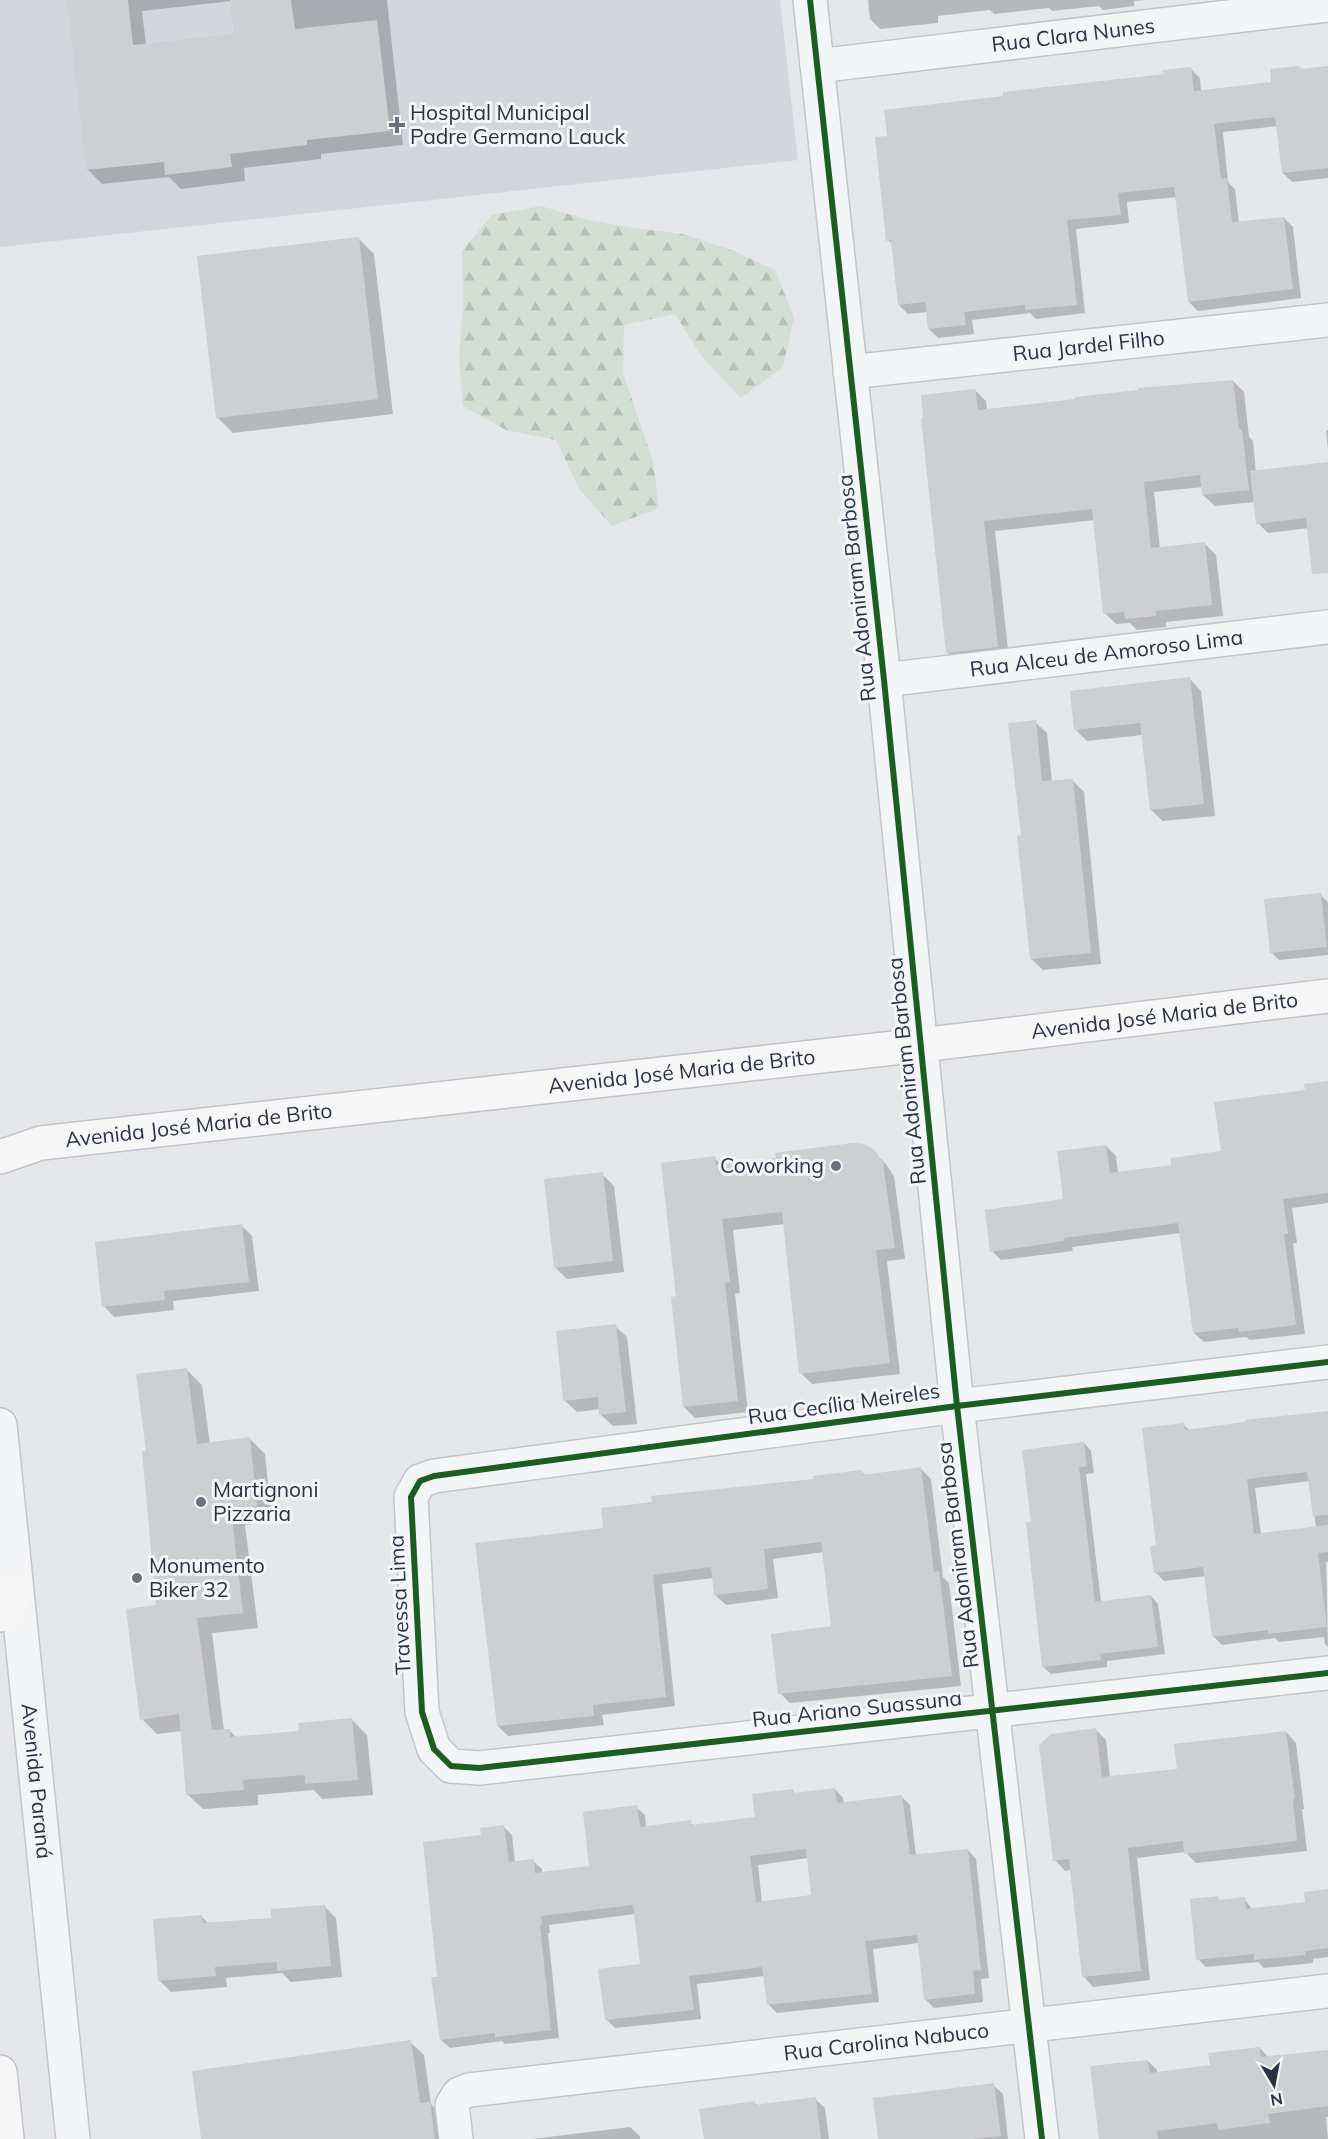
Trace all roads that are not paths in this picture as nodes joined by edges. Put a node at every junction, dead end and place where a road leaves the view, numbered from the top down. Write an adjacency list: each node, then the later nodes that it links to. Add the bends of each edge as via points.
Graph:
1 (810, 0): 3 (street, Rua Adoniram Barbosa)
2 (1328, 4): 3 (street, Rua Clara Nunes)
3 (817, 66): 5 (street, Rua Adoniram Barbosa)
4 (1328, 320): 5 (street, Rua Jardel Filho)
5 (850, 372): 7 (street, Rua Adoniram Barbosa)
6 (1328, 627): 7 (street, Rua Alceu de Amoroso Lima)
7 (884, 680): 9 (street, Rua Adoniram Barbosa)
8 (1328, 996): 9 (main road, Avenida José Maria de Brito)
9 (921, 1045): 11 (main road, Avenida José Maria de Brito); 14 (street, Rua Adoniram Barbosa)
10 (0, 1138): 11 (main road, Avenida José Maria de Brito)
11 (38, 1143): 12 (main road, Avenida José Maria de Brito)
12 (0, 1157)
13 (1328, 1362): 14 (street, Rua Cecília Meireles)
14 (957, 1406): 16 (street, Rua Cecília Meireles, via 434,1476 420,1481); 19 (street, Rua Adoniram Barbosa)
15 (0, 1425): 17 (street, Avenida Paraná)
16 (411, 1497): 20 (street, Travessa Lima)
17 (8, 1604): 25 (street, Avenida Paraná)
18 (1328, 1673): 19 (street, Rua Ariano Suassuna)
19 (994, 1710): 20 (street, Rua Ariano Suassuna, via 479,1768 451,1766 434,1749); 22 (street, Rua Adoniram Barbosa)
20 (422, 1712)
21 (1328, 1991): 22 (street, Rua Carolina Nabuco)
22 (1029, 2025): 26 (street, Rua Carolina Nabuco, via 470,2090 459,2094 452,2105); 27 (street, Rua Adoniram Barbosa)
23 (0, 2072): 24 (main road)
24 (7, 2139)
25 (73, 2139)
26 (456, 2139)
27 (1042, 2139)

